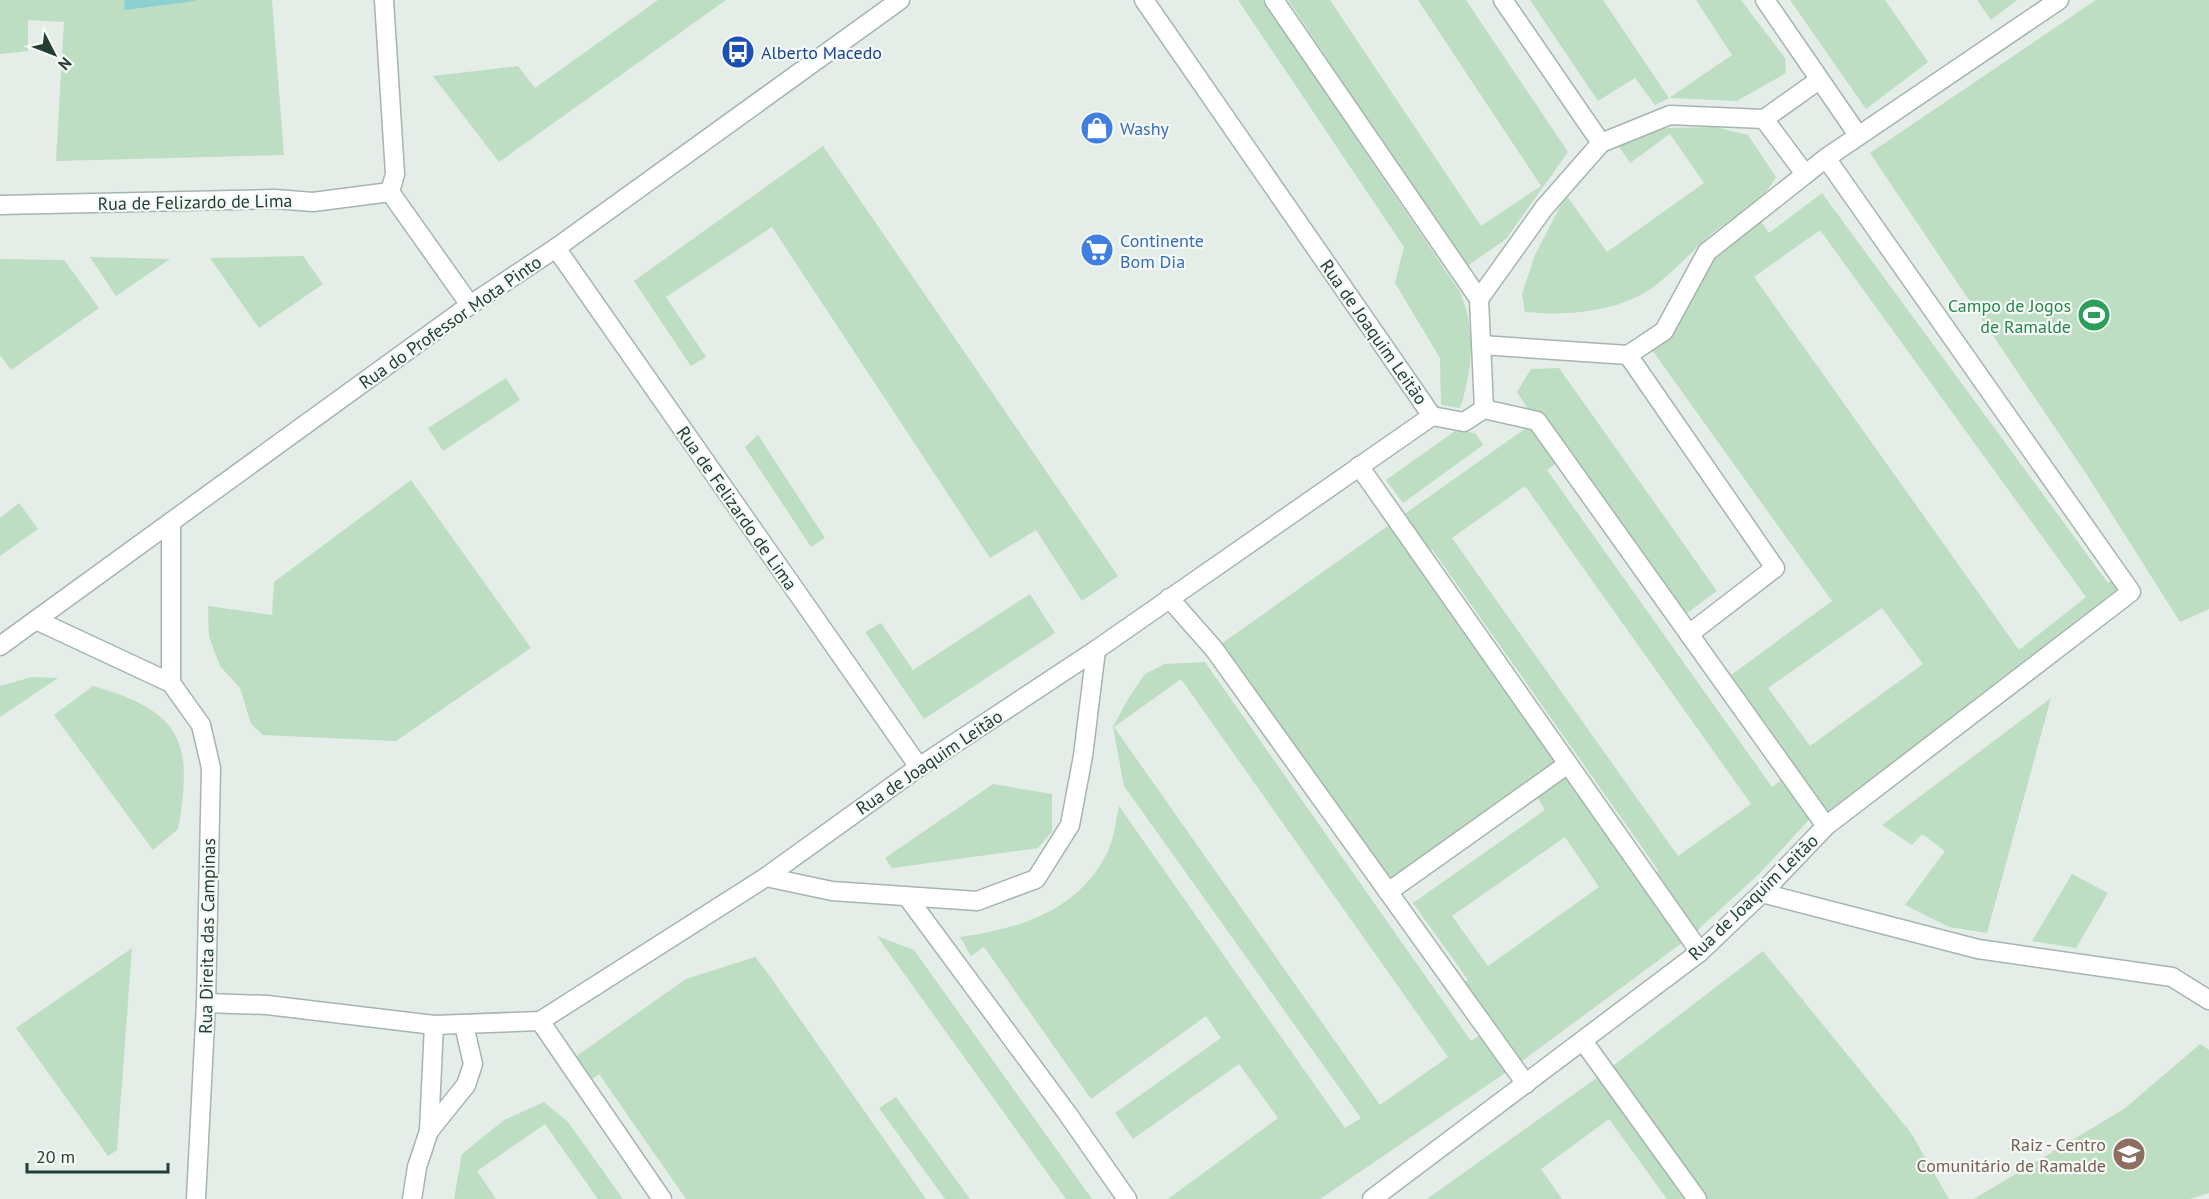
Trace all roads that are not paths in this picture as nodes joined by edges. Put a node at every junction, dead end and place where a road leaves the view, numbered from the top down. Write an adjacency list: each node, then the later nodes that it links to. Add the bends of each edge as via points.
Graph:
1 (384, 0): 14 (street, via 395,174)
2 (900, 0): 16 (street, Rua do Professor Mota Pinto)
3 (1144, 0): 22 (street, Rua de Joaquim Leitão)
4 (1275, 0): 17 (street)
5 (1503, 0): 11 (street)
6 (1765, 0): 8 (street)
7 (2059, 0): 10 (street)
8 (1819, 80): 9 (street); 10 (street)
9 (1764, 119): 11 (street, via 1670,115); 13 (street)
10 (1858, 135): 12 (street)
11 (1601, 143): 17 (street, via 1544,208)
12 (1826, 158): 13 (street); 33 (street, Rua de Joaquim Leitão, via 2131,592)
13 (1805, 174): 20 (street, via 1707,252 1664,331)
14 (390, 192): 15 (street, Rua de Felizardo de Lima, via 313,202 275,199); 18 (street)
15 (0, 205)
16 (556, 248): 18 (street, Rua do Professor Mota Pinto); 32 (street, Rua de Felizardo de Lima)
17 (1479, 299): 19 (street)
18 (470, 305): 24 (street, Rua do Professor Mota Pinto)
19 (1481, 345): 20 (street); 21 (street)
20 (1628, 355): 27 (street, via 1775,568)
21 (1484, 410): 22 (street, via 1464,422); 27 (street, via 1537,421)
22 (1432, 416): 23 (street, Rua de Joaquim Leitão)
23 (1359, 466): 25 (street, Rua de Joaquim Leitão); 31 (street)
24 (171, 522): 26 (street, Rua do Professor Mota Pinto); 30 (street)
25 (1169, 598): 29 (street, Rua de Joaquim Leitão); 35 (street, via 1214,649)
26 (36, 620): 28 (street, Rua do Professor Mota Pinto); 30 (street, Rua Direita das Campinas)
27 (1689, 634): 33 (street)
28 (0, 646)
29 (1096, 650): 32 (street, Rua de Joaquim Leitão); 37 (street, via 1070,825 1036,879 977,901)
30 (171, 683): 40 (street, Rua Direita das Campinas, via 201,725 211,768)
31 (1568, 764): 35 (street); 38 (street)
32 (919, 767): 34 (street, Rua de Joaquim Leitão)
33 (1826, 826): 36 (street, Rua de Joaquim Leitão)
34 (766, 877): 37 (street, via 832,891); 41 (street, Rua de Joaquim Leitão)
35 (1388, 892): 45 (street)
36 (1762, 893): 38 (street, Rua de Joaquim Leitão); 39 (street, via 1978,949 2172,976)
37 (908, 898): 50 (street)
38 (1701, 952): 44 (street, Rua de Joaquim Leitão)
39 (2209, 1000)
40 (206, 1003): 42 (street, via 267,1005); 47 (street, Rua Direita das Campinas)
41 (540, 1021): 43 (street); 49 (street)
42 (434, 1025): 43 (street); 46 (street)
43 (464, 1025): 46 (street, via 473,1064 466,1085)
44 (1583, 1041): 45 (street, Rua de Joaquim Leitão); 52 (street)
45 (1526, 1084): 51 (street, Rua de Joaquim Leitão)
46 (429, 1131): 48 (street)
47 (196, 1199)
48 (412, 1199)
49 (662, 1199)
50 (1126, 1199)
51 (1372, 1199)
52 (1697, 1199)

